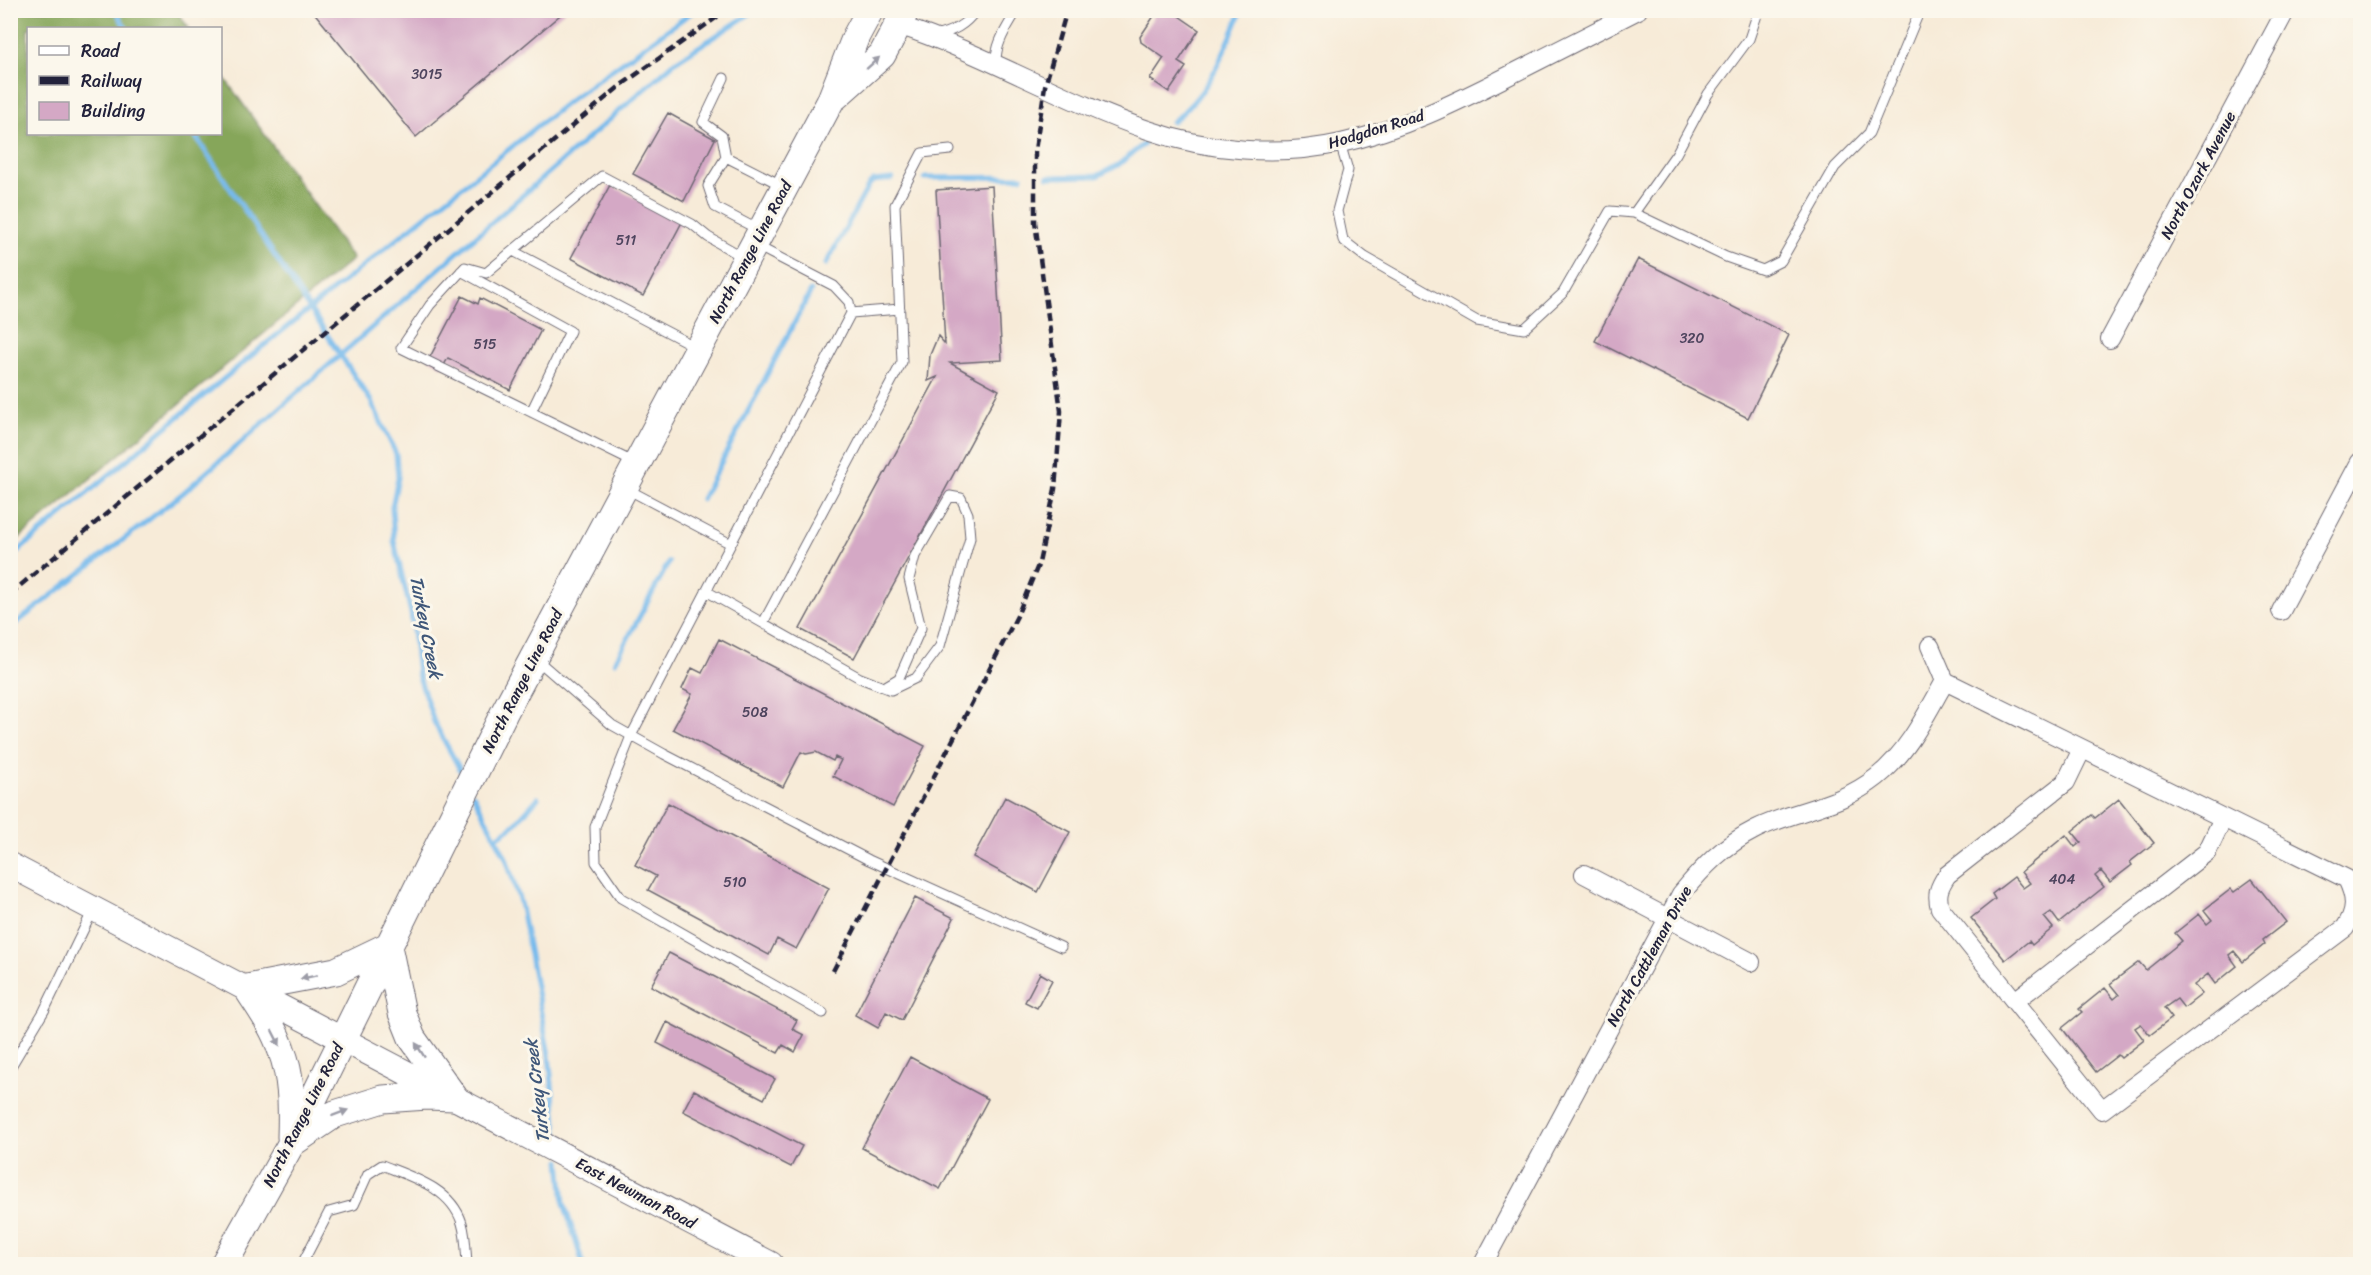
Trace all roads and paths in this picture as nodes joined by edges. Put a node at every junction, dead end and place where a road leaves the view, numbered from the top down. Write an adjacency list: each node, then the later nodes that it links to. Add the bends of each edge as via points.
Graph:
1 (870, 10): 12 (main road, North Range Line Road)
2 (976, 10): 9 (lane, via 968,22 952,32)
3 (1017, 10): 10 (lane, via 1002,34)
4 (1638, 10): 13 (street, Hodgdon Road, via 1445,107 1394,128)
5 (1755, 10): 17 (lane, via 1749,39 1708,94 1676,154)
6 (1920, 10): 17 (lane, via 1869,133 1836,167 1781,261 1763,270 1726,257)
7 (2286, 10): 23 (street, North Ozark Avenue)
8 (902, 18): 9 (street, Hodgdon Road); 12 (main road, North Range Line Road, one-way to 8, via 882,55)
9 (933, 36): 10 (street, Hodgdon Road)
10 (996, 64): 13 (street, Hodgdon Road, via 1112,117 1209,146 1293,149)
11 (724, 78): 15 (lane, via 703,122 722,135)
12 (830, 102): 16 (main road, North Range Line Road)
13 (1340, 143): 17 (lane, via 1348,170 1337,211 1343,240 1365,257 1477,321 1524,329 1563,293 1610,211)
14 (950, 150): 21 (lane, via 922,153 895,205)
15 (726, 157): 16 (lane); 18 (lane, via 708,186 716,207)
16 (785, 187): 18 (main road, North Range Line Road)
17 (1634, 213)
18 (754, 245): 19 (lane, via 708,237 692,224 602,176); 22 (lane, via 834,286 849,302); 24 (main road, North Range Line Road)
19 (513, 250): 20 (lane, via 486,273 465,267); 24 (lane)
20 (461, 271): 25 (lane, via 570,331); 25 (lane, via 430,305 401,348)
21 (900, 309): 22 (lane); 32 (lane, via 902,362)
22 (851, 313): 29 (lane)
23 (2110, 339)
24 (698, 348): 27 (main road, North Range Line Road)
25 (531, 412): 27 (lane)
26 (2361, 462): 31 (street)
27 (637, 464): 28 (main road, North Range Line Road)
28 (624, 488): 29 (lane); 34 (main road, North Range Line Road)
29 (731, 544): 30 (lane)
30 (706, 591): 32 (lane); 37 (lane)
31 (2281, 611)
32 (763, 623): 36 (lane, via 860,678)
33 (1930, 646): 35 (street)
34 (534, 657): 37 (lane); 44 (main road, North Range Line Road)
35 (1945, 681): 38 (street); 43 (street, North Cattleman Drive, via 1922,723 1877,777 1848,796 1758,828 1728,844 1704,865)
36 (884, 687): 36 (lane, via 891,690 916,678 940,646 970,538 968,514 961,498 950,496 915,556 909,579 921,628 899,678)
37 (631, 736): 45 (lane, via 869,860); 49 (lane, via 595,827 596,862 608,880 621,898)
38 (2082, 749): 39 (street); 48 (street, via 2066,782 1947,875 1939,888 1940,908)
39 (2223, 818): 48 (street, via 2206,852); 48 (street, via 2347,879 2356,908 2345,927 2102,1110)
40 (10, 865): 42 (street, East Newman Road)
41 (1584, 874): 43 (street)
42 (94, 908): 47 (street, East Newman Road); 51 (lane, via 44,1011)
43 (1668, 917): 46 (street); 58 (street, North Cattleman Drive)
44 (388, 946): 47 (main road, one-way to 47, via 336,971); 50 (main road, North Range Line Road); 52 (main road, one-way to 44, via 412,1038 402,1013)
45 (1061, 947)
46 (1751, 962)
47 (247, 988): 50 (street, East Newman Road); 53 (main road, one-way to 53, via 281,1048 292,1105)
48 (2015, 1001)
49 (823, 1013)
50 (341, 1039): 52 (street, East Newman Road); 53 (main road, North Range Line Road)
51 (10, 1068)
52 (454, 1097): 53 (main road, one-way to 52, via 335,1113 384,1099); 57 (street, East Newman Road)
53 (291, 1144): 54 (main road, North Range Line Road)
54 (224, 1264)
55 (305, 1264): 56 (lane, via 329,1212 354,1205 368,1174 382,1165 430,1185 449,1198 462,1222)
56 (467, 1264)
57 (771, 1264)
58 (1483, 1264)

